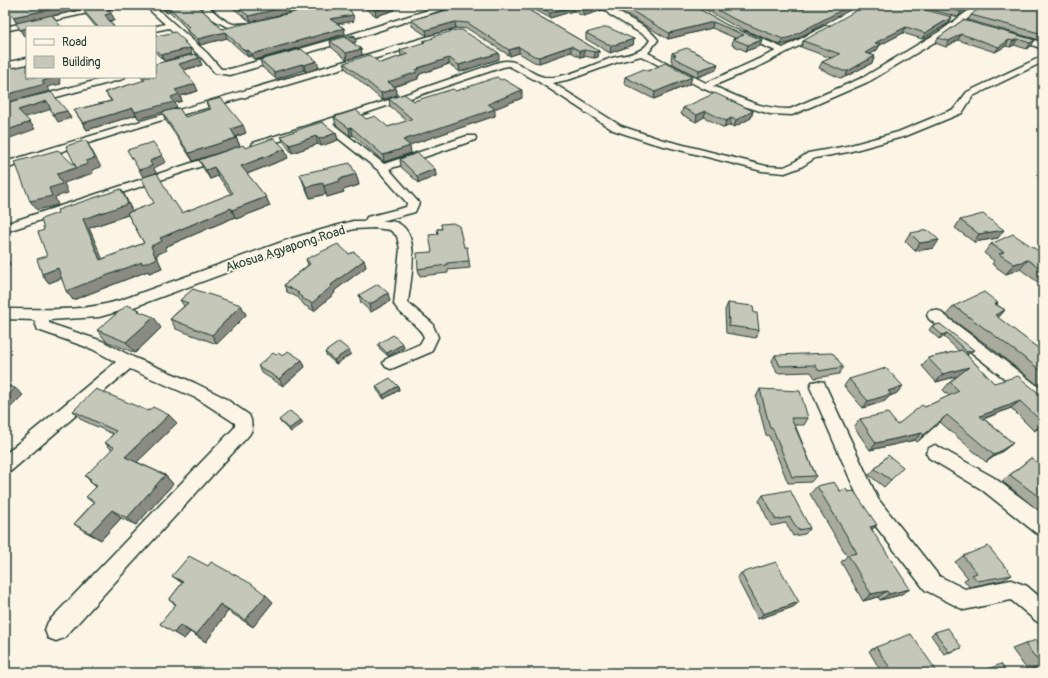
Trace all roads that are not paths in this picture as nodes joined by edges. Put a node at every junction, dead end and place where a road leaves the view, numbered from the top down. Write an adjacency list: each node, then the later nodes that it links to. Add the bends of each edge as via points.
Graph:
1 (116, 5): 12 (street)
2 (148, 5): 10 (street)
3 (202, 5): 9 (street, via 222,23 234,27)
4 (452, 5): 20 (street, via 230,72 218,71)
5 (604, 5): 19 (street, via 654,40)
6 (982, 5): 7 (street)
7 (955, 20): 11 (street); 29 (street, via 945,32 867,79 792,112 765,110)
8 (837, 23): 18 (street)
9 (259, 24)
10 (171, 25): 13 (street); 20 (street)
11 (974, 25)
12 (5, 29)
13 (156, 29)
14 (460, 30): 35 (street, via 155,119)
15 (735, 31): 18 (street)
16 (1004, 33): 17 (street)
17 (1043, 46)
18 (783, 51): 29 (street)
19 (642, 53): 28 (street, via 610,58 554,80); 29 (street)
20 (204, 55): 22 (street)
21 (503, 56): 25 (street)
22 (190, 58)
23 (1043, 59): 28 (street, via 970,94 958,111 902,134 812,156 785,170 766,169 656,141 617,128)
24 (26, 61): 26 (street)
25 (515, 64): 28 (street); 31 (street, via 502,64)
26 (5, 66)
27 (116, 78): 30 (street)
28 (543, 80)
29 (705, 86)
30 (5, 108)
31 (325, 123): 33 (street); 36 (street)
32 (471, 138): 36 (street)
33 (247, 148)
34 (232, 153): 38 (street)
35 (5, 166)
36 (382, 168): 37 (street, via 413,203 411,209)
37 (353, 225): 40 (street, Akosua Agyapong Road, via 298,241 99,312); 43 (street, Akosua Agyapong Road, via 394,226 403,235 407,249 401,304 427,327 430,337 426,348)
38 (5, 228)
39 (5, 314): 40 (street, Akosua Agyapong Road)
40 (40, 316): 42 (street, via 43,326 59,334 92,343)
41 (934, 316): 45 (street)
42 (128, 361): 47 (street); 50 (street, via 231,409 243,420 243,430)
43 (391, 363)
44 (818, 387): 49 (street, via 871,504 932,583 964,600 1015,591)
45 (1043, 399)
46 (935, 453): 48 (street, via 987,483)
47 (5, 465)
48 (1043, 526)
49 (1043, 614)
50 (56, 630)

